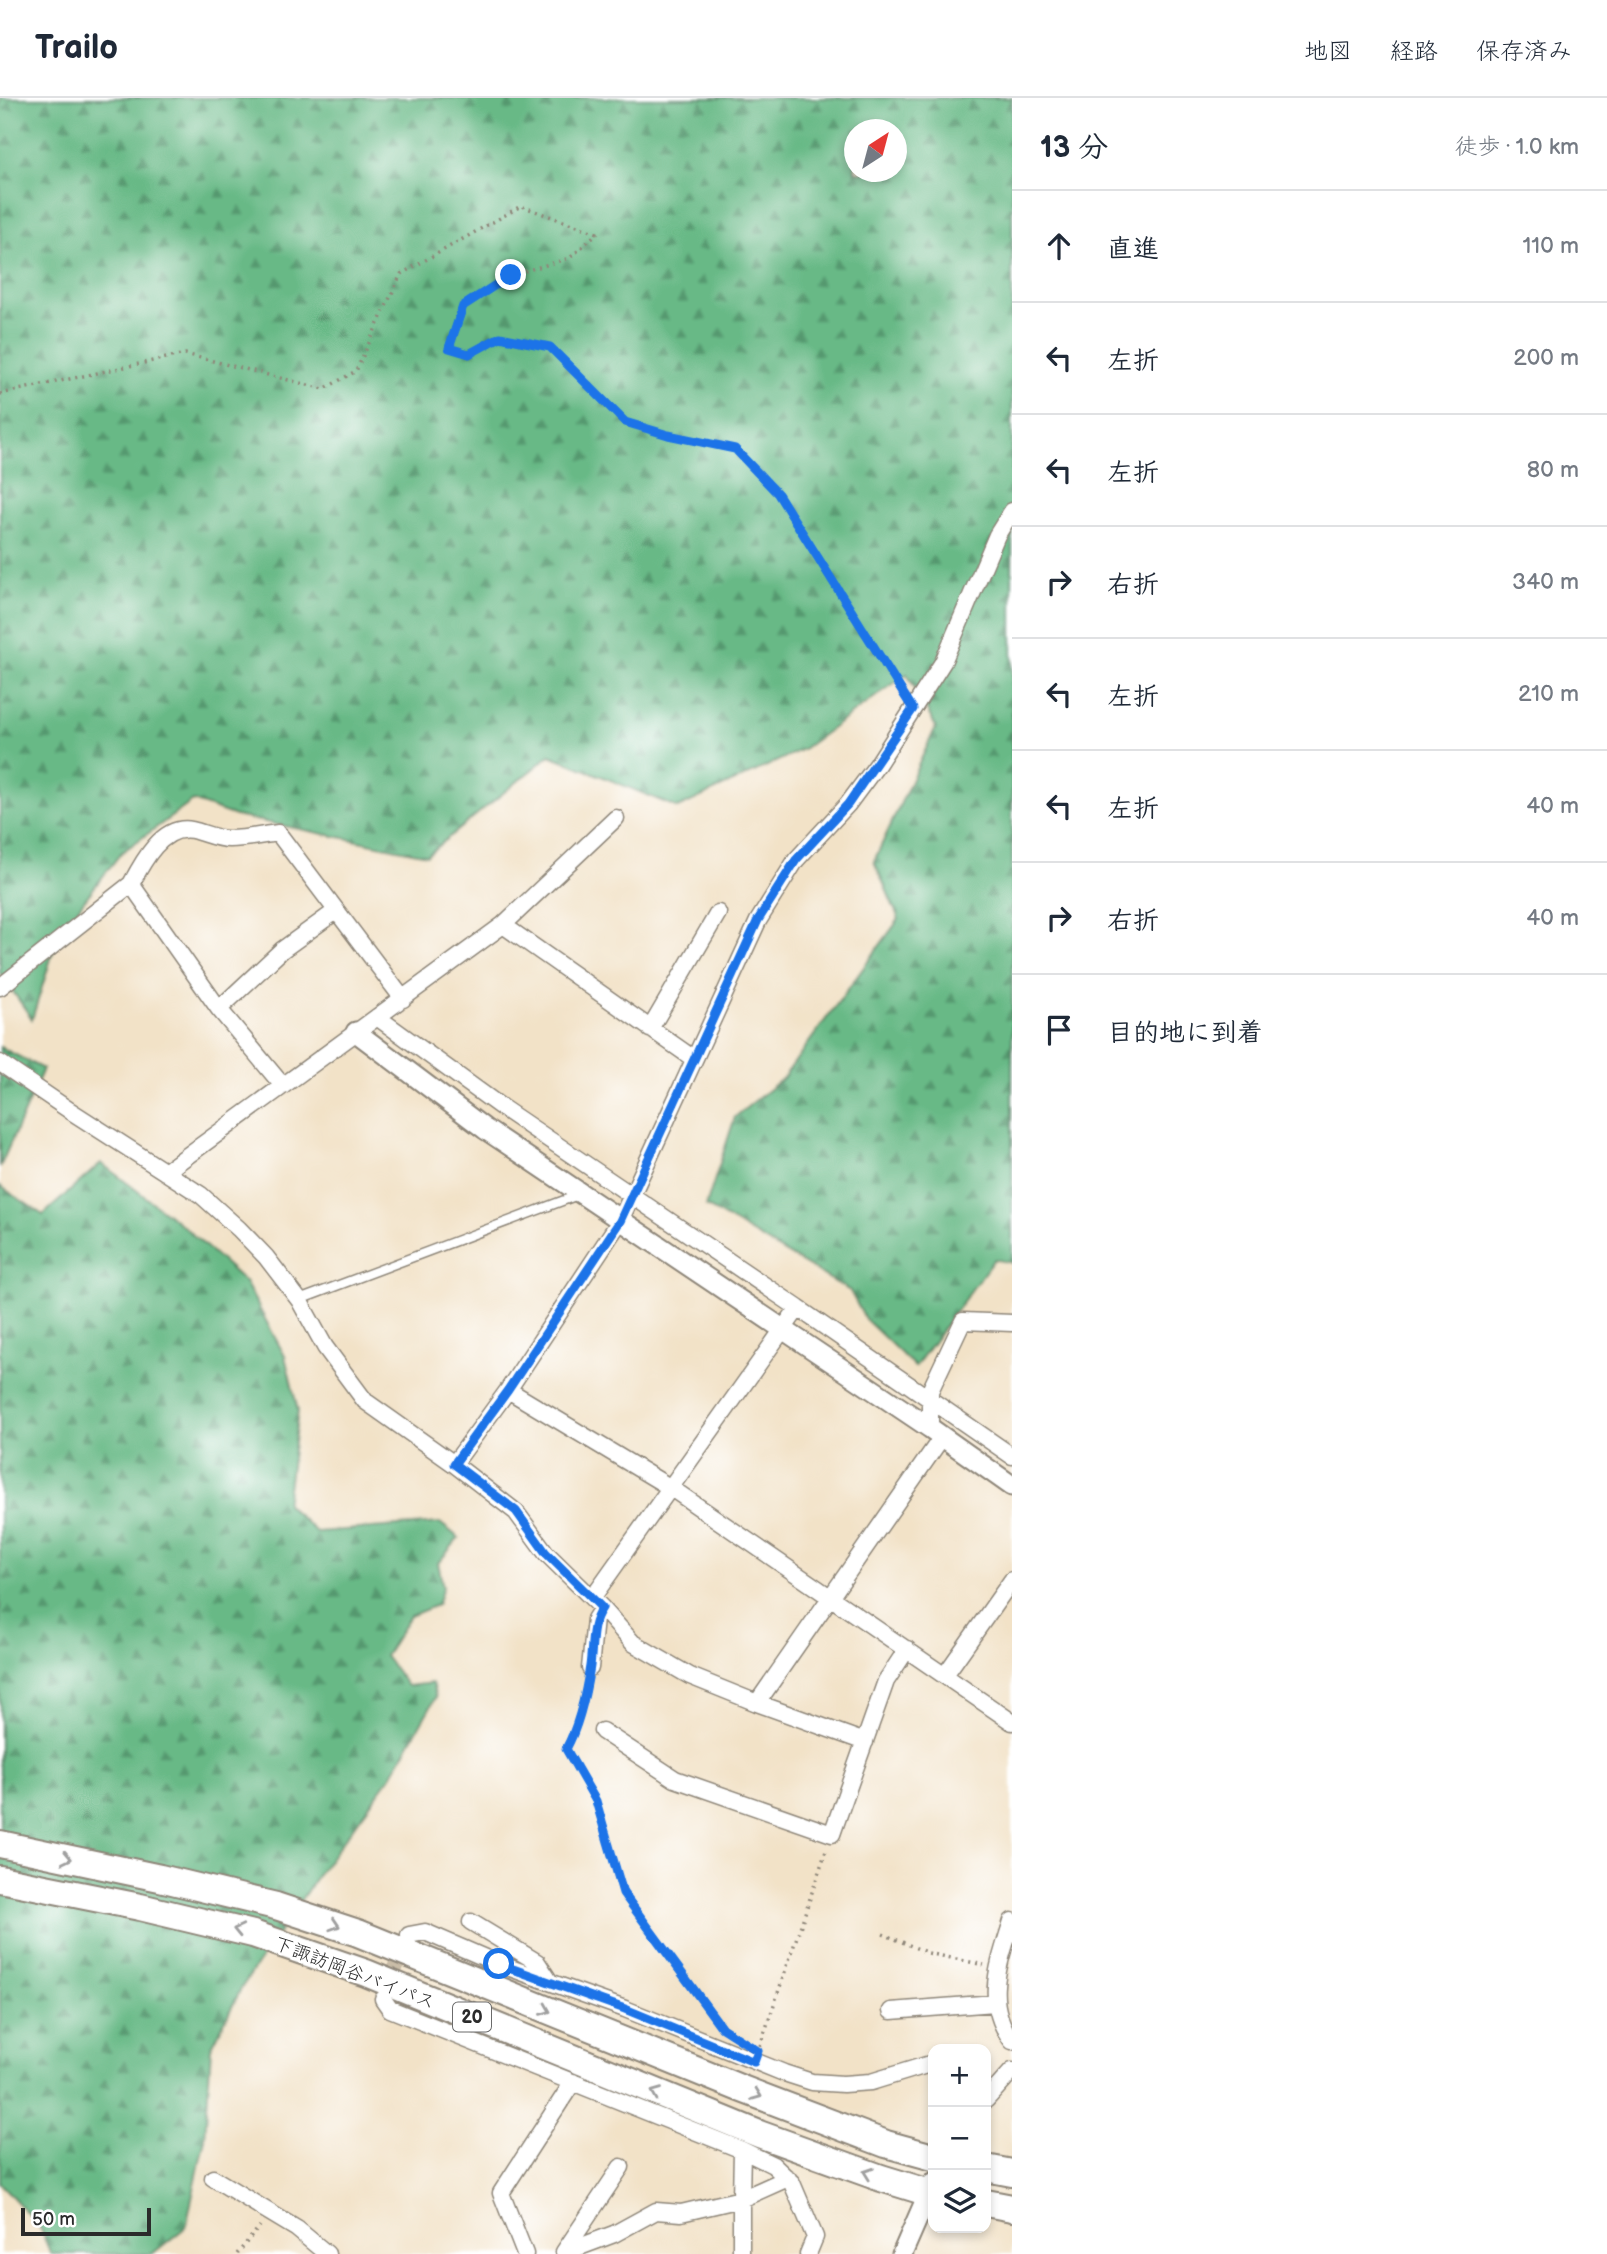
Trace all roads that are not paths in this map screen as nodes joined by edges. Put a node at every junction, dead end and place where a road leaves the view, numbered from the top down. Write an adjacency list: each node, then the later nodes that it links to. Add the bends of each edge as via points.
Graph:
1 (1012, 511): 13 (street, via 997,535 943,662 848,804 796,860 758,920)
2 (616, 818): 6 (street)
3 (131, 884): 4 (street, via 164,837 179,830 230,839 278,834); 7 (street); 9 (street)
4 (336, 911): 8 (street); 9 (street, via 282,950)
5 (718, 913): 11 (street)
6 (503, 925): 8 (street); 11 (street)
7 (0, 988)
8 (403, 999): 10 (street)
9 (219, 1009): 15 (street)
10 (377, 1017): 12 (street); 16 (street)
11 (650, 1029): 13 (street)
12 (356, 1032): 15 (street); 17 (street)
13 (694, 1059): 20 (street)
14 (0, 1063): 18 (street)
15 (283, 1086): 18 (street)
16 (501, 1107): 17 (street); 20 (street)
17 (485, 1129): 19 (street)
18 (165, 1172): 22 (street, via 239,1228)
19 (581, 1194): 21 (street); 22 (lane)
20 (632, 1196): 21 (street); 23 (street)
21 (620, 1221): 25 (street); 26 (street)
22 (299, 1300): 30 (street, via 325,1347 365,1401)
23 (798, 1308): 25 (street); 27 (street)
24 (1012, 1323): 27 (street, via 963,1321)
25 (781, 1329): 28 (street); 32 (street)
26 (508, 1390): 30 (street); 32 (street)
27 (929, 1399): 28 (street); 29 (street)
28 (936, 1433): 31 (street); 34 (street)
29 (1012, 1456)
30 (454, 1464): 35 (street, via 516,1511 546,1553)
31 (1012, 1486)
32 (671, 1488): 34 (street); 35 (street)
33 (1012, 1580): 38 (street)
34 (830, 1597): 36 (street); 39 (street)
35 (597, 1603): 37 (street); 39 (street, via 633,1643 690,1676)
36 (907, 1649): 38 (street); 42 (street, via 886,1681)
37 (590, 1668)
38 (945, 1675): 40 (street)
39 (757, 1703): 42 (street)
40 (1012, 1722)
41 (603, 1731): 42 (street, via 675,1779 832,1834)
42 (865, 1742)
43 (0, 1844): 58 (highway, 下諏訪岡谷バイパス / 20, one-way to 58, via 276,1906 358,1933 754,2094)
44 (0, 1879): 64 (highway, 下諏訪岡谷バイパス / 20, one-way to 44, via 759,2134 366,1973 253,1934)
45 (1012, 1921): 50 (street, via 998,1968)
46 (471, 1922): 48 (street, via 537,1962)
47 (409, 1935): 48 (street, via 425,1932)
48 (550, 1982): 53 (street, via 812,2082 871,2082)
49 (383, 1999): 55 (street, via 390,2009)
50 (995, 2003): 51 (street); 52 (street)
51 (891, 2011)
52 (1012, 2041)
53 (928, 2065)
54 (1012, 2071): 56 (street)
55 (573, 2082): 57 (street); 71 (street, via 501,2193)
56 (991, 2094)
57 (742, 2150): 63 (street); 65 (street)
58 (928, 2156)
59 (621, 2167): 69 (street)
60 (991, 2169): 61 (highway)
61 (1012, 2174)
62 (213, 2178): 70 (street, via 297,2229)
63 (788, 2178): 65 (street); 73 (street, via 815,2237)
64 (928, 2189)
65 (741, 2199): 69 (street, via 681,2213 656,2211 614,2234); 72 (street)
66 (928, 2199): 74 (street)
67 (991, 2204): 68 (highway)
68 (1012, 2208)
69 (561, 2253)
70 (327, 2254)
71 (525, 2254)
72 (741, 2254)
73 (808, 2254)
74 (902, 2254)

